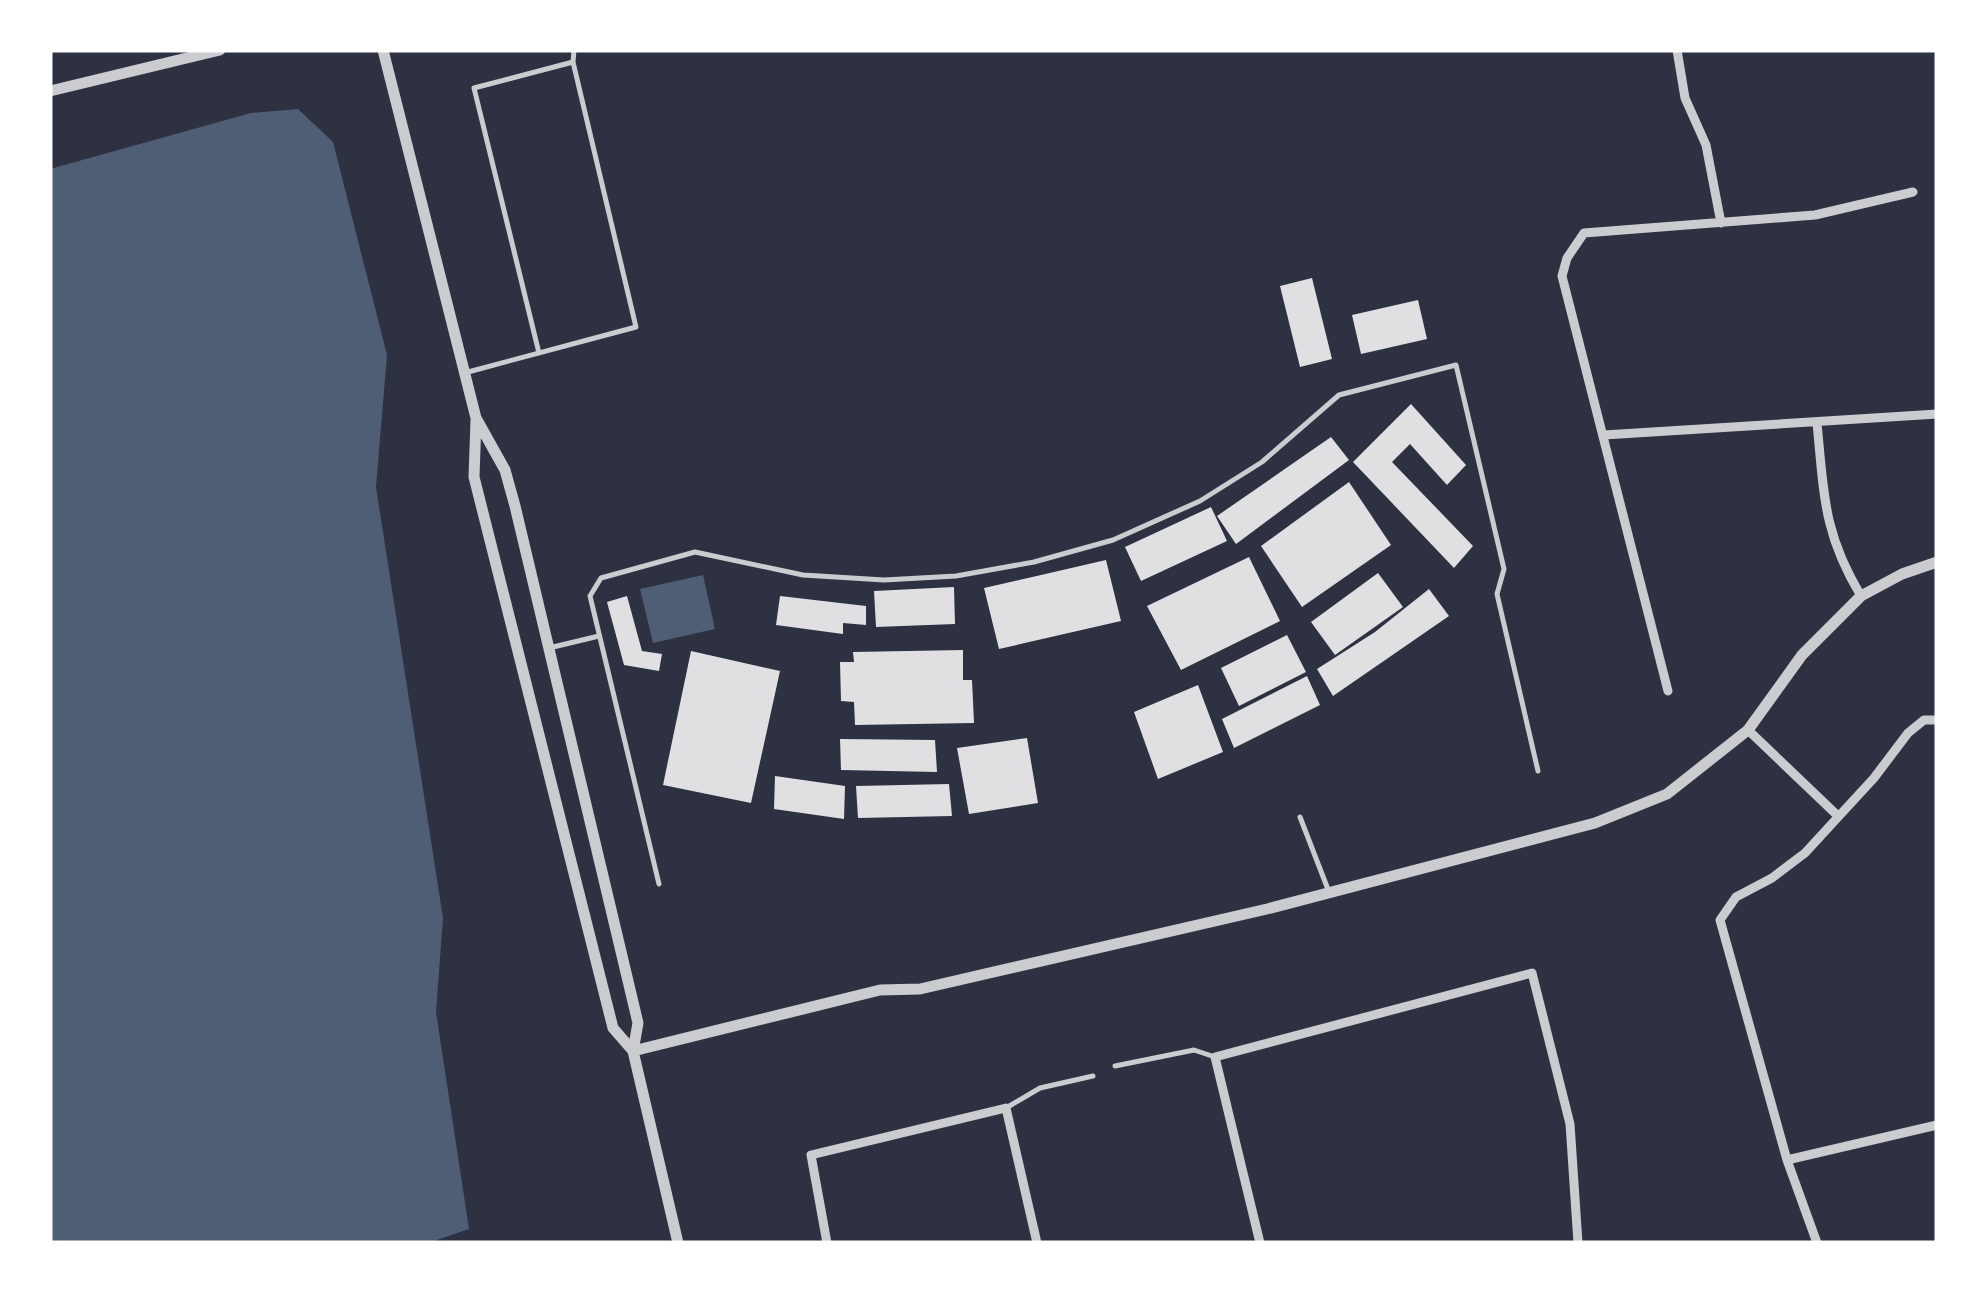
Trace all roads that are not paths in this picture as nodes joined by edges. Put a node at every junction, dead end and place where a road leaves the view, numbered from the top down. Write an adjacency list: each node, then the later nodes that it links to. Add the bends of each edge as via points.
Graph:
1 (220, 50): 6 (street)
2 (383, 50): 10 (street)
3 (574, 50): 5 (lane)
4 (1677, 50): 8 (street)
5 (573, 62): 9 (lane, via 636,327); 9 (lane, via 474,88)
6 (50, 90)
7 (1913, 192): 8 (street, via 1815,216)
8 (1721, 223): 14 (street, via 1584,233 1567,258 1562,276)
9 (539, 353): 10 (lane)
10 (465, 372): 12 (street)
11 (1937, 414): 13 (street)
12 (476, 418): 18 (street, via 505,470); 27 (street, via 474,477 614,1028)
13 (1816, 422): 14 (street); 16 (street, via 1826,520)
14 (1604, 435): 19 (street)
15 (1937, 562): 16 (street)
16 (1861, 596): 21 (street, via 1802,654)
17 (599, 636): 18 (lane); 22 (lane, via 590,596 602,578 696,552 803,575 884,580 967,575 1113,540 1262,462 1339,395 1456,365 1504,569 1496,594); 25 (lane)
18 (549, 648): 27 (street, via 638,1024)
19 (1668, 691)
20 (1937, 720): 24 (street, via 1924,720 1908,733)
21 (1748, 730): 24 (street); 26 (street, via 1667,794 1595,822)
22 (1538, 771)
23 (1300, 816): 26 (lane)
24 (1838, 816): 33 (street, via 1805,853 1736,897 1720,920)
25 (658, 884)
26 (1329, 892): 27 (street)
27 (633, 1051): 34 (street)
28 (1214, 1058): 29 (lane, via 1194,1050); 37 (street); 38 (street, via 1532,973 1570,1124)
29 (1115, 1066)
30 (1093, 1076): 31 (lane, via 1040,1088)
31 (1006, 1108): 35 (street, via 811,1155); 36 (street)
32 (1937, 1124): 33 (street)
33 (1787, 1160): 39 (street)
34 (678, 1243)
35 (827, 1243)
36 (1037, 1243)
37 (1260, 1243)
38 (1578, 1243)
39 (1817, 1243)

